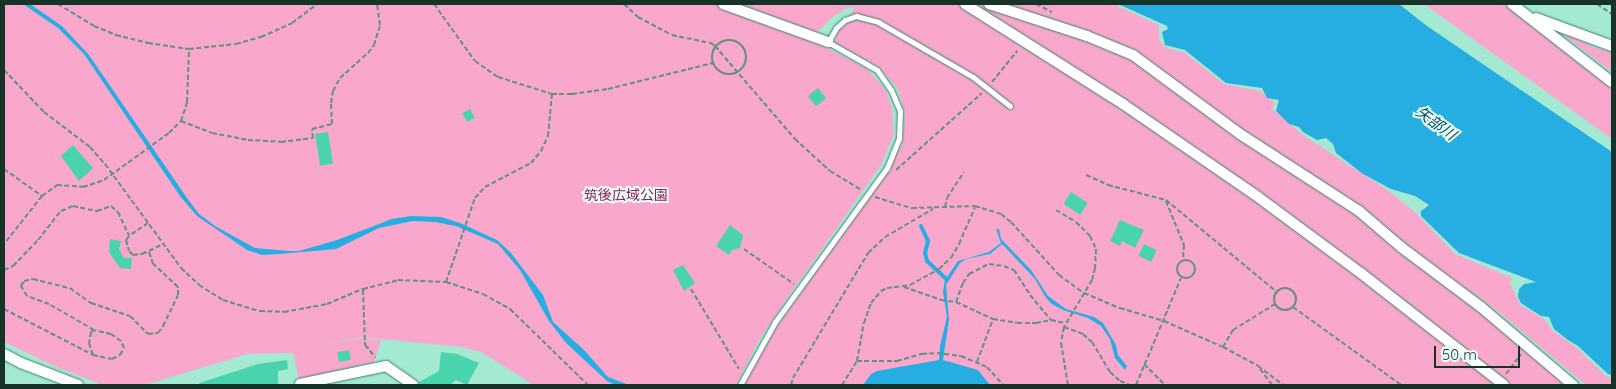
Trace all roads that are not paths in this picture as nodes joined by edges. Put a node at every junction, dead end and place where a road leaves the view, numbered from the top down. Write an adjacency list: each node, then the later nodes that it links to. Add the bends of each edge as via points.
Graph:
1 (723, 4): 6 (street)
2 (965, 4): 13 (street, via 1123,104 1254,194)
3 (989, 4): 17 (street, via 1087,36 1133,55 1240,134 1359,211)
4 (1512, 4): 5 (street)
5 (1525, 14): 7 (street); 8 (street)
6 (828, 42): 9 (lane, via 845,20 856,16 878,22 987,87); 16 (lane, via 877,70 900,111 899,138 871,195 775,322)
7 (1612, 46)
8 (1612, 82)
9 (1010, 106)
10 (4, 354): 11 (street)
11 (55, 382): 14 (street)
12 (300, 384): 15 (street, via 386,366)
13 (1502, 384)
14 (78, 385)
15 (413, 385)
16 (740, 385)
17 (1573, 385)

